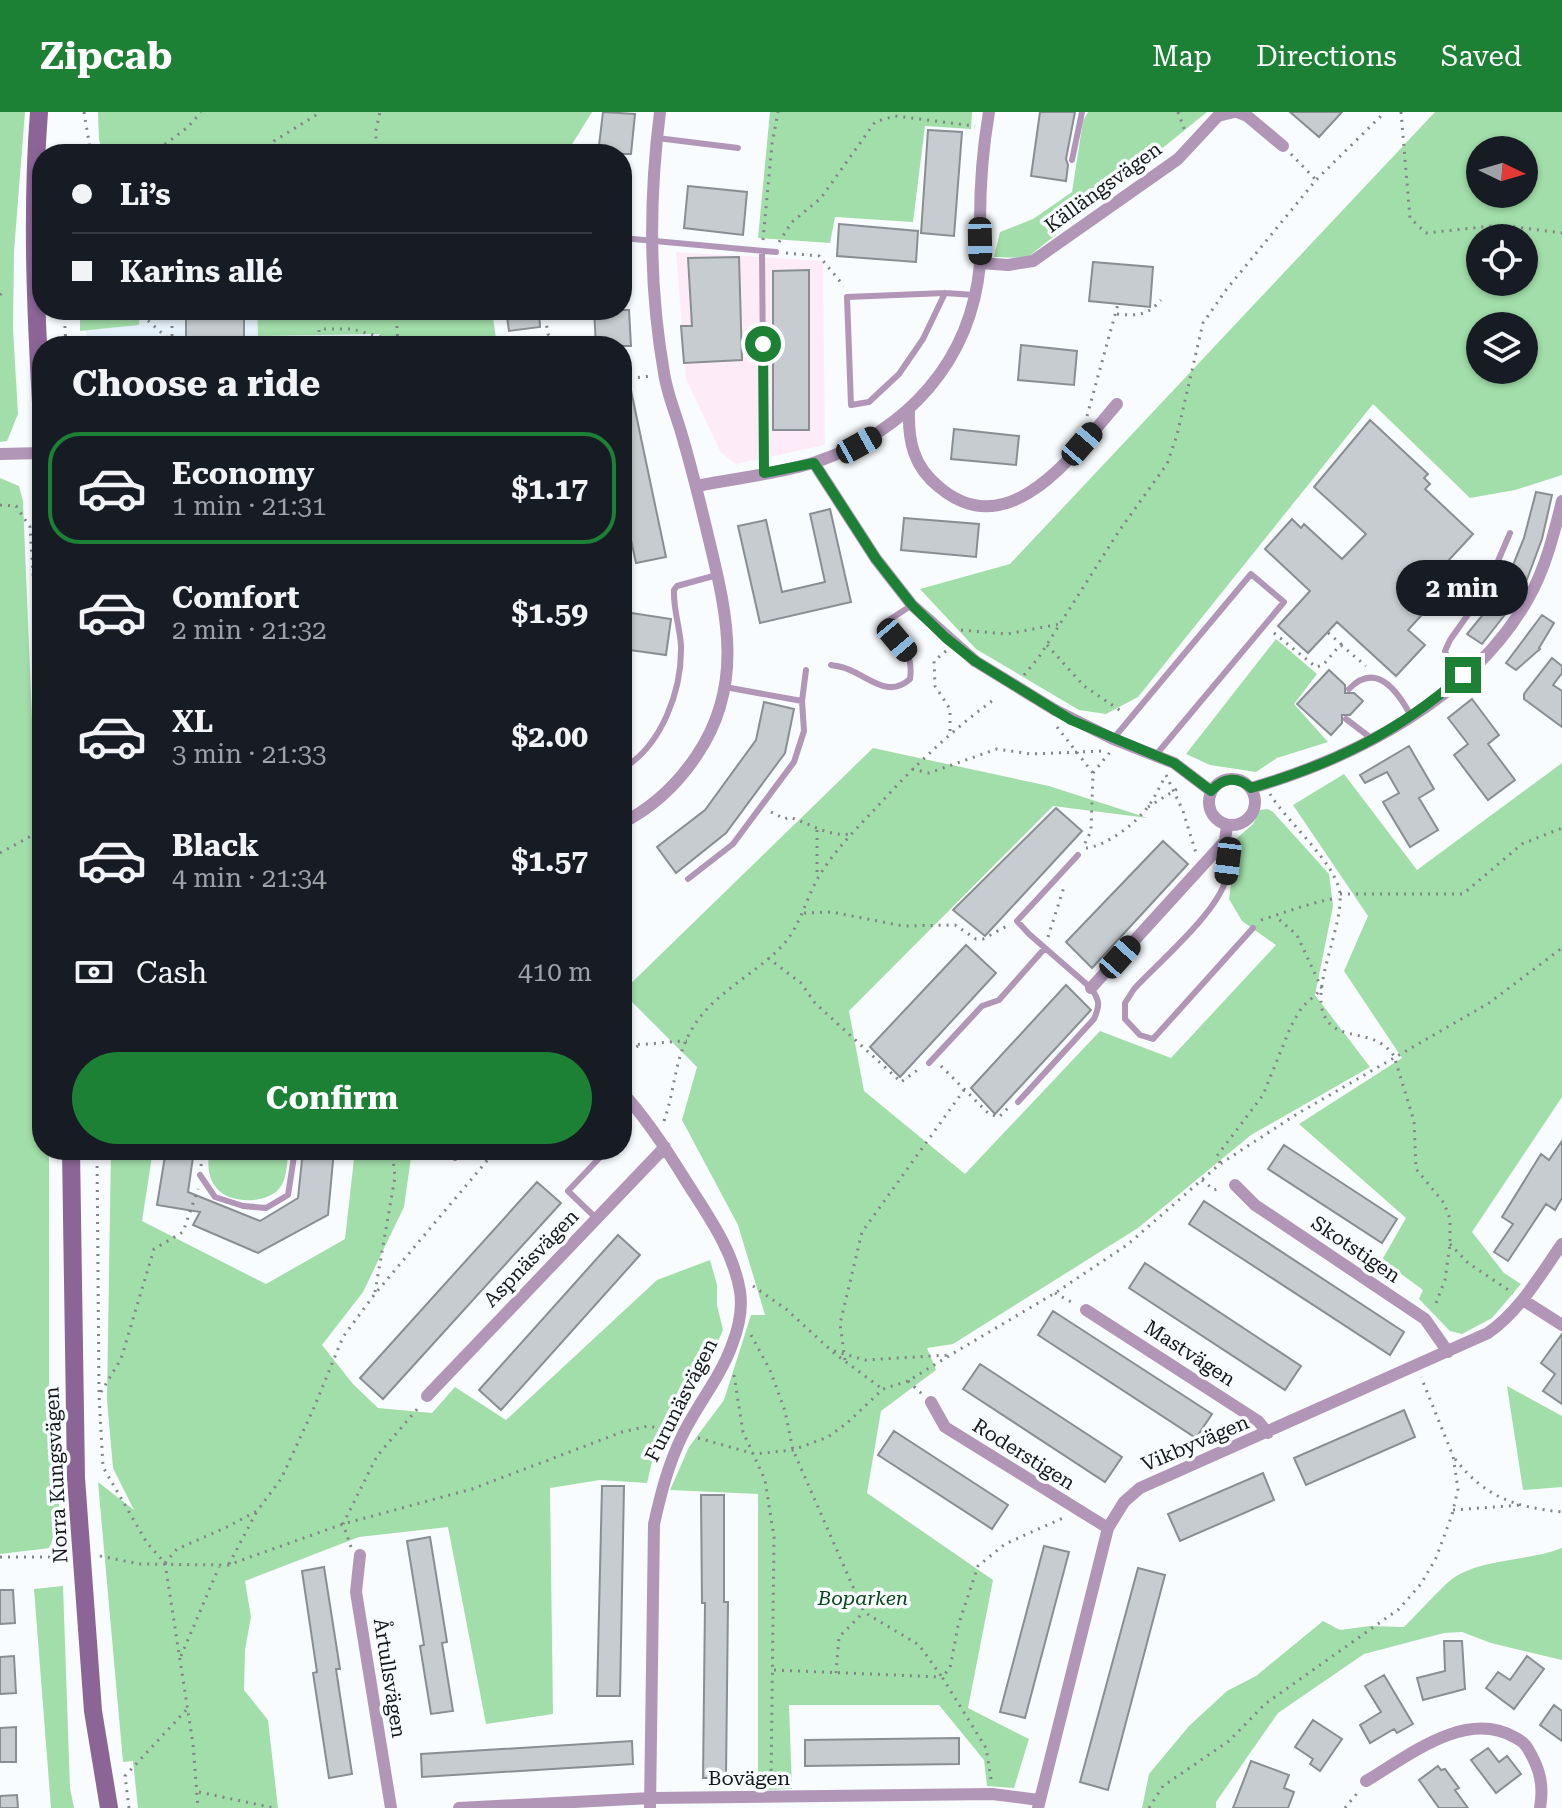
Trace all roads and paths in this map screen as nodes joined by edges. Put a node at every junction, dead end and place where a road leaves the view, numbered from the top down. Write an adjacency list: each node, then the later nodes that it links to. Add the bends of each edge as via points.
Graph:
1 (39, 112): 16 (main road)
2 (84, 112): 17 (path)
3 (201, 112): 18 (path)
4 (321, 112): 19 (path)
5 (380, 112): 20 (path)
6 (660, 112): 15 (street)
7 (778, 112): 29 (path)
8 (989, 112): 14 (street)
9 (1082, 112): 24 (lane)
10 (1178, 112): 21 (path)
11 (1235, 112): 21 (street, Källängsvägen, via 1218,116); 22 (street, Källängsvägen)
12 (1385, 112): 25 (path)
13 (1401, 112): 26 (path, via 1410,218 1426,233 1501,225)
14 (986, 128): 30 (path, via 895,116 875,122 821,198 792,222); 31 (street)
15 (657, 138): 23 (lane); 28 (street)
16 (38, 144)
17 (89, 144)
18 (165, 144)
19 (272, 144)
20 (378, 144)
21 (1189, 145): 31 (street, Källängsvägen, via 1178,159 1033,261)
22 (1283, 146): 25 (path)
23 (738, 148)
24 (1072, 160)
25 (1316, 180): 60 (path, via 1203,323 1167,464)
26 (1562, 233)
27 (632, 239): 28 (lane)
28 (651, 240): 29 (lane); 44 (street)
29 (762, 251): 30 (lane); 52 (lane)
30 (776, 252): 36 (path, via 819,256)
31 (980, 263): 35 (street)
32 (5, 289): 34 (path)
33 (945, 293): 35 (lane); 36 (lane); 36 (lane, via 899,374 869,402 851,405)
34 (0, 295)
35 (975, 295): 47 (street, via 962,338)
36 (847, 297)
37 (1161, 300): 39 (path, via 1141,316)
38 (1118, 304): 39 (path)
39 (1117, 314): 48 (path, via 1090,401 1087,417)
40 (147, 320): 41 (path)
41 (165, 336)
42 (319, 336): 43 (path, via 319,329 352,329)
43 (373, 336)
44 (664, 375): 45 (path); 53 (street)
45 (632, 378)
46 (1117, 404): 48 (street)
47 (909, 411): 48 (street, via 911,446 927,477 962,502 987,506 1014,502 1040,486); 51 (street, via 859,445)
48 (1094, 430)
49 (32, 453): 50 (street)
50 (0, 454)
51 (814, 463): 52 (street); 59 (street)
52 (764, 473): 53 (street)
53 (697, 486): 58 (street)
54 (1562, 501): 68 (street, via 1529,599 1493,648)
55 (0, 505): 57 (path, via 16,506 30,527)
56 (1510, 533): 68 (lane, via 1486,589 1445,651)
57 (32, 558)
58 (717, 575): 71 (street, via 728,630); 84 (lane, via 674,590 681,650 674,700 647,746)
59 (912, 605): 63 (street); 66 (lane, via 883,624 910,656 910,679 905,684 881,687)
60 (1060, 624): 63 (path, via 1007,634 956,630); 65 (path)
61 (1265, 625): 64 (path, via 1316,667); 76 (lane, via 1284,602 1251,574); 83 (lane)
62 (1327, 632): 64 (path)
63 (950, 641): 75 (street, bridge); 79 (path, via 934,661 935,686 950,709)
64 (1341, 644): 70 (path)
65 (1047, 645): 69 (path); 76 (path, via 1084,686)
66 (831, 665)
67 (806, 670): 74 (lane)
68 (1463, 675): 77 (street)
69 (1023, 676)
70 (1381, 679): 72 (lane, via 1361,679); 77 (lane)
71 (725, 687): 74 (lane); 93 (street, via 706,742 687,769 670,791)
72 (1349, 689)
73 (996, 698): 79 (path)
74 (802, 701): 91 (lane, via 804,731 794,762)
75 (1060, 713): 80 (street); 82 (path, via 1057,727)
76 (1131, 717): 80 (lane)
77 (1412, 718): 81 (street)
78 (1346, 719): 81 (lane)
79 (950, 733): 85 (path)
80 (1113, 739): 83 (street)
81 (1374, 740): 88 (street, via 1286,779)
82 (1076, 750): 85 (path, via 1031,754 997,749 929,773); 86 (path); 86 (path, via 1111,751)
83 (1155, 756): 87 (street)
84 (632, 760)
85 (912, 769): 97 (path)
86 (1093, 773): 92 (path, via 1091,831 1082,849 1115,837)
87 (1194, 778): 89 (path); 90 (street)
88 (1257, 786): 90 (street, via 1230,779); 94 (street, via 1254,811 1243,823); 106 (path, via 1334,875)
89 (1174, 791): 92 (path); 92 (path, via 1166,775); 103 (path)
90 (1211, 791): 94 (street, via 1211,812)
91 (762, 805): 96 (path); 104 (lane, via 733,844)
92 (1148, 807)
93 (632, 818)
94 (1227, 825): 99 (street)
95 (1562, 828): 106 (path, via 1522,844 1463,894)
96 (817, 830): 97 (path); 105 (path)
97 (852, 834): 105 (path)
98 (32, 835): 100 (path)
99 (1225, 841): 103 (street); 110 (lane, via 1225,880 1214,905 1134,989 1125,1003 1125,1019 1140,1035 1153,1039)
100 (0, 853)
101 (1078, 855): 102 (lane)
102 (1072, 861): 109 (lane); 111 (path)
103 (1200, 868): 114 (street)
104 (688, 879)
105 (818, 880): 107 (path)
106 (1340, 896): 108 (path); 115 (path)
107 (802, 914): 109 (path, via 862,915 903,926 955,925 976,939); 113 (path, via 783,946)
108 (1275, 916): 110 (path); 115 (path, via 1297,935)
109 (1017, 921): 111 (lane)
110 (1253, 928)
111 (1045, 948): 114 (lane); 121 (lane, via 999,1000 982,1006)
112 (1562, 948): 120 (path, via 1489,1003)
113 (768, 958): 116 (path, via 718,1000); 121 (path, via 801,983 815,1003 901,1082)
114 (1091, 988): 123 (lane, via 1100,1005 1094,1019)
115 (1322, 989): 120 (path, via 1322,1011 1331,1026 1372,1037); 134 (path, via 1302,1007 1263,1095 1217,1156)
116 (687, 1041): 118 (path); 126 (path, via 674,1072 665,1119)
117 (632, 1045): 118 (path)
118 (638, 1046): 119 (path)
119 (632, 1049)
120 (1394, 1056): 134 (path); 140 (path, via 1414,1121 1416,1169 1444,1203)
121 (929, 1063): 122 (path, via 939,1064)
122 (964, 1090): 125 (path, via 989,1114 999,1117); 153 (path, via 862,1232 840,1324)
123 (1018, 1102)
124 (632, 1104): 126 (street, Furunäsvägen)
125 (1008, 1107)
126 (655, 1133): 127 (street, Furunäsvägen)
127 (665, 1147): 139 (street, Aspnäsvägen); 142 (street, Furunäsvägen, via 722,1237)
128 (71, 1160): 192 (main road, Norra Kungsvägen, via 76,1478 93,1711)
129 (97, 1160): 159 (path)
130 (293, 1160): 135 (lane, via 288,1195 266,1208 215,1197)
131 (393, 1160): 144 (path, via 395,1177)
132 (488, 1160): 144 (path)
133 (597, 1160): 139 (lane, via 568,1191)
134 (1220, 1164): 136 (path)
135 (200, 1175)
136 (1202, 1180): 137 (path, via 1214,1190); 143 (path, via 1127,1245)
137 (1235, 1185): 148 (street, Skotstigen, via 1255,1205)
138 (196, 1199): 159 (path, via 183,1232 154,1249 121,1359)
139 (597, 1219): 160 (street, Aspnäsvägen)
140 (1450, 1244): 145 (path, via 1468,1263); 148 (path, via 1439,1299)
141 (1562, 1244): 145 (street, Vikbyvägen)
142 (738, 1282): 147 (street, Furunäsvägen); 150 (path, via 754,1286 786,1309)
143 (1055, 1293): 146 (path); 152 (path)
144 (374, 1295): 169 (path, via 343,1337 281,1479)
145 (1523, 1300): 149 (street); 151 (street, Vikbyvägen, via 1500,1325)
146 (1086, 1310): 162 (street, Mastvägen, via 1258,1421)
147 (741, 1319): 154 (street, Furunäsvägen); 164 (path, via 770,1370)
148 (1425, 1319): 151 (street, Skotstigen)
149 (1562, 1325)
150 (832, 1350): 153 (path); 155 (path)
151 (1448, 1352): 156 (street, Vikbyvägen)
152 (952, 1354): 153 (path, via 881,1360); 157 (path)
153 (844, 1355): 155 (path)
154 (727, 1357): 163 (street, Furunäsvägen); 165 (path, via 743,1432)
155 (845, 1360): 158 (path)
156 (1417, 1366): 162 (street, Vikbyvägen); 166 (path)
157 (908, 1381): 158 (path); 161 (path)
158 (883, 1389): 164 (path, via 828,1437)
159 (99, 1395): 178 (path, via 103,1467 147,1543)
160 (427, 1396): 172 (path, via 377,1456)
161 (931, 1402): 170 (street, Roderstigen, via 945,1427)
162 (1268, 1433): 173 (street, Vikbyvägen, via 1140,1488)
163 (683, 1434): 165 (path); 172 (path, via 648,1426 622,1432 472,1489); 191 (street, Furunäsvägen, via 663,1480 654,1524)
164 (793, 1450): 165 (path); 181 (path)
165 (755, 1454): 183 (path, via 774,1537)
166 (1453, 1456): 167 (path, via 1472,1481); 168 (path, via 1458,1489)
167 (1522, 1505): 168 (path); 171 (path)
168 (1453, 1510): 199 (path, via 1436,1558 1399,1609 1265,1704 1229,1741 1163,1786)
169 (257, 1511): 178 (path, via 177,1549); 179 (path)
170 (1078, 1511): 173 (street, Roderstigen); 185 (path, via 1005,1544 978,1566 950,1668)
171 (1562, 1512)
172 (343, 1524): 174 (path, via 348,1544); 179 (path)
173 (1108, 1528): 193 (street, Vikbyvägen)
174 (360, 1555): 197 (street, Årtullsvägen, via 356,1592)
175 (98, 1556): 178 (path)
176 (0, 1557): 177 (path)
177 (61, 1557)
178 (165, 1563): 180 (path); 182 (path)
179 (228, 1565): 180 (path)
180 (219, 1566): 182 (path)
181 (864, 1612): 184 (path, via 839,1637); 185 (path, via 919,1645)
182 (179, 1660): 186 (path)
183 (773, 1670): 184 (path); 190 (path)
184 (836, 1673): 185 (path)
185 (942, 1677): 189 (path, via 986,1748)
186 (188, 1708): 188 (path); 194 (path, via 125,1776)
187 (1366, 1781): 200 (path); 201 (street, via 1458,1731 1504,1731 1524,1743 1538,1765)
188 (198, 1792): 195 (path); 196 (path)
189 (992, 1794): 190 (street, Bovägen); 193 (street, Bovägen)
190 (771, 1797): 191 (street, Bovägen)
191 (651, 1803): 198 (street, Bovägen)
192 (107, 1804)
193 (1038, 1804)
194 (129, 1808)
195 (198, 1808)
196 (274, 1808)
197 (391, 1808)
198 (459, 1808)
199 (1149, 1808)
200 (1345, 1808)
201 (1540, 1808)

